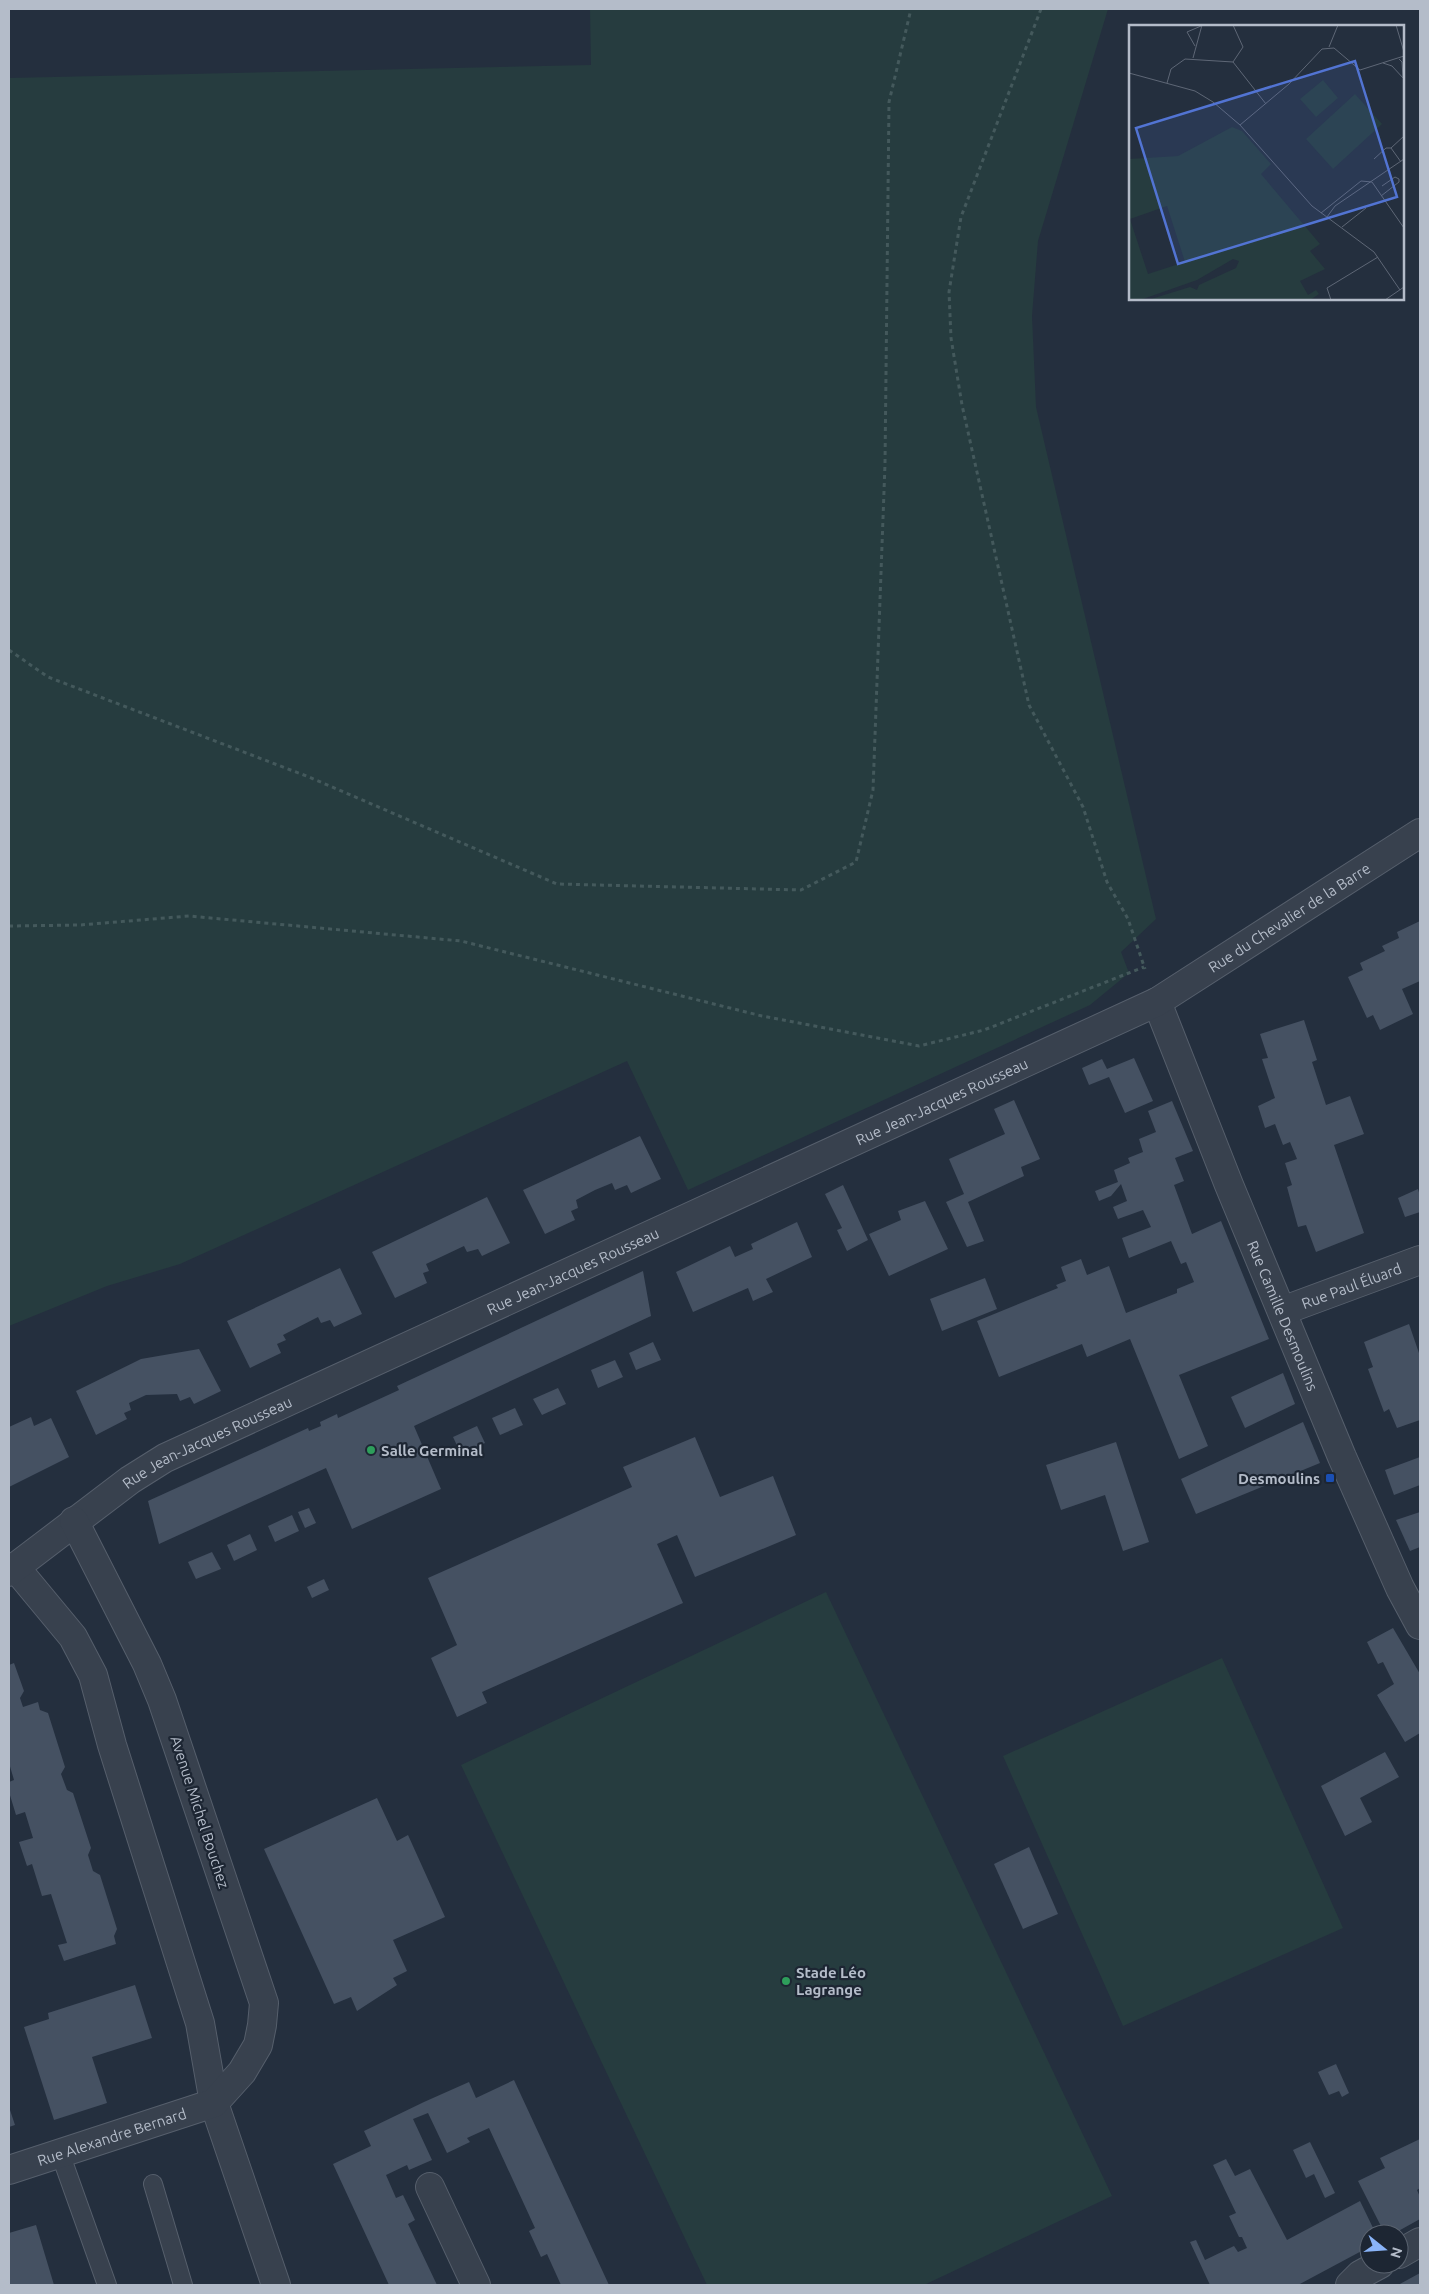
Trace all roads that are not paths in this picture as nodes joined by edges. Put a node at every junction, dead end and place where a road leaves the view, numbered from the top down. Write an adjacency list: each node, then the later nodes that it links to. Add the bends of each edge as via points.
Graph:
1 (1420, 832): 2 (street, Rue du Chevalier de la Barre)
2 (1157, 1002): 4 (street, Rue Camille Desmoulins); 5 (street, Rue Jean-Jacques Rousseau, via 165,1458)
3 (1420, 1260): 4 (street, Rue Paul Éluard)
4 (1282, 1311): 7 (street, Rue Camille Desmoulins, via 1400,1588)
5 (74, 1521): 6 (street, Rue Jean-Jacques Rousseau); 8 (street, Avenue Michel Bouchez, via 148,1664 264,2003 258,2045 242,2072)
6 (12, 1569): 8 (street, via 73,1637 94,1675 112,1745 200,2023)
7 (1420, 1625)
8 (214, 2103): 9 (street, Rue Alexandre Bernard); 18 (street)
9 (60, 2153): 10 (street, Rue Alexandre Bernard); 16 (lane)
10 (9, 2170)
11 (153, 2184): 17 (lane)
12 (430, 2187): 19 (street)
13 (1420, 2242): 14 (street)
14 (1409, 2248)
15 (1362, 2274): 20 (street)
16 (107, 2285)
17 (183, 2285)
18 (276, 2285)
19 (476, 2285)
20 (1350, 2285)

